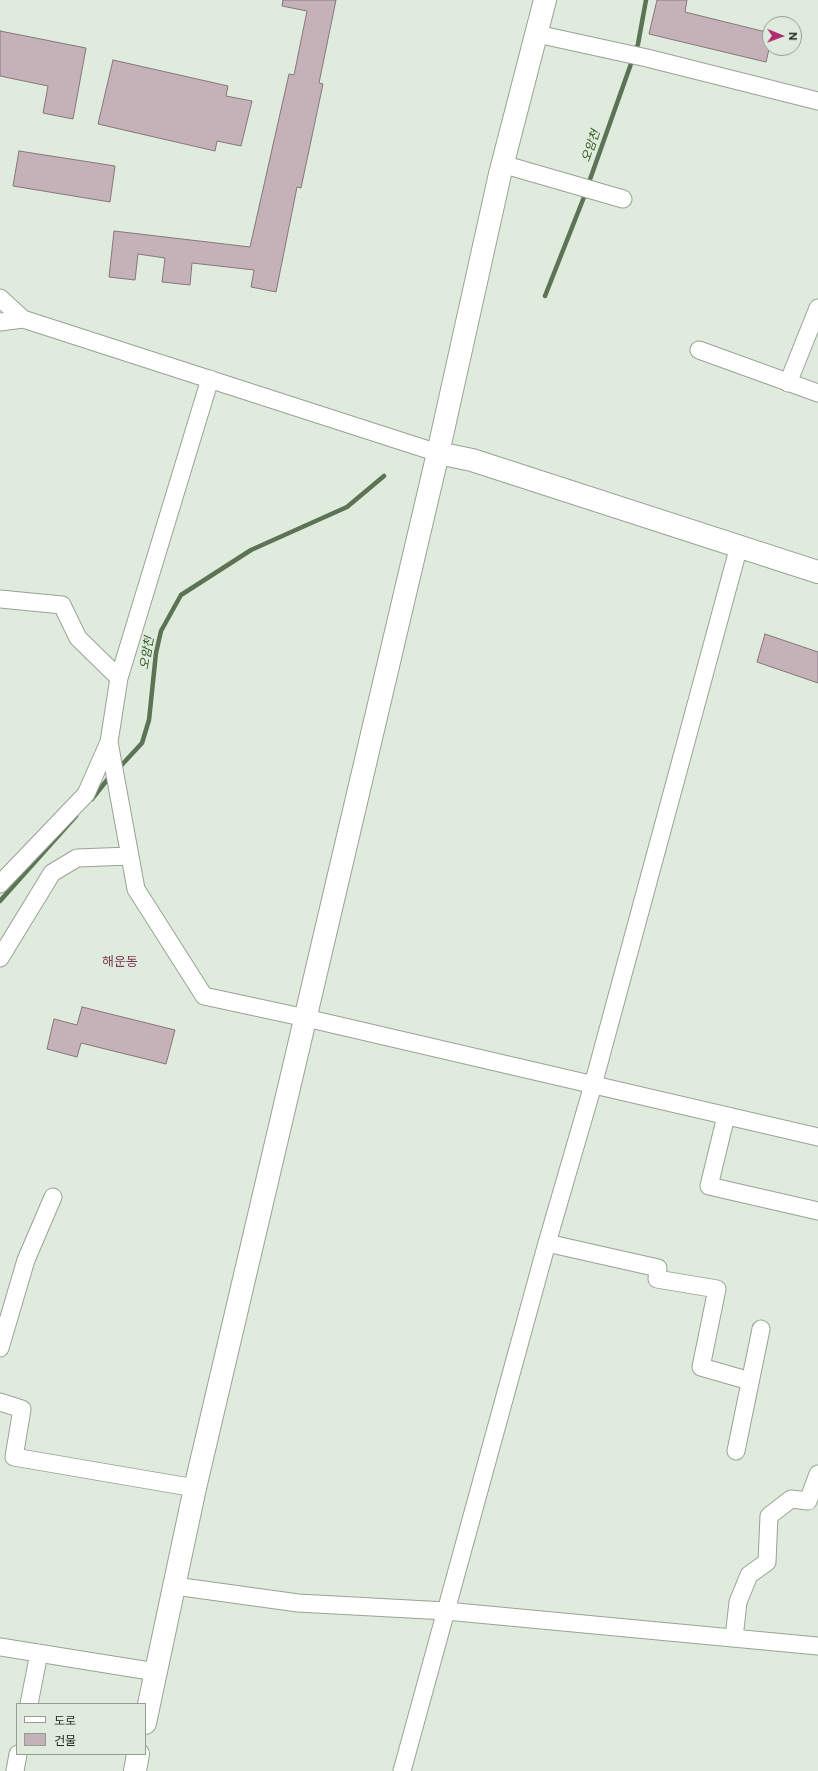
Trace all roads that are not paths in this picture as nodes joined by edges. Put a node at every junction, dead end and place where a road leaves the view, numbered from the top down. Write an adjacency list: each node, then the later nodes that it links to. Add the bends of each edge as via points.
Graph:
1 (545, 0): 2 (main road)
2 (537, 34): 3 (street, via 647,58); 4 (main road)
3 (818, 101)
4 (502, 164): 5 (street); 14 (main road)
5 (623, 199)
6 (0, 298): 8 (street)
7 (818, 308): 12 (street)
8 (23, 319): 9 (street); 11 (street)
9 (0, 322)
10 (699, 350): 12 (street)
11 (210, 379): 14 (street); 18 (street)
12 (788, 383): 13 (street)
13 (818, 393)
14 (438, 453): 15 (main road, via 472,460); 23 (main road)
15 (739, 546): 16 (main road); 24 (street)
16 (818, 572)
17 (0, 599): 18 (street, via 62,605 78,638)
18 (119, 678): 19 (street)
19 (111, 751): 20 (street); 21 (street, via 86,794)
20 (130, 856): 22 (street, via 77,858 52,873); 23 (street, via 136,889 204,996)
21 (0, 884)
22 (0, 958)
23 (306, 1018): 24 (street); 36 (main road)
24 (593, 1085): 25 (street); 29 (street)
25 (726, 1116): 26 (street); 28 (street, via 708,1186)
26 (818, 1137)
27 (53, 1197): 31 (street, via 26,1260)
28 (818, 1211)
29 (547, 1243): 32 (street, via 658,1268 657,1279 717,1289 701,1367); 38 (street)
30 (761, 1329): 32 (street)
31 (0, 1348)
32 (750, 1381): 34 (street)
33 (0, 1402): 36 (street, via 22,1408 14,1457)
34 (736, 1450)
35 (818, 1474): 39 (street, via 808,1501 791,1499 769,1516 767,1562 749,1575 738,1602)
36 (195, 1488): 37 (main road)
37 (175, 1586): 38 (street, via 298,1603); 43 (main road)
38 (446, 1612): 39 (street); 50 (street)
39 (734, 1638): 40 (street)
40 (818, 1646)
41 (0, 1647): 42 (street)
42 (39, 1653): 43 (street); 44 (street)
43 (156, 1672): 45 (main road)
44 (29, 1703)
45 (146, 1718)
46 (18, 1755): 48 (street)
47 (138, 1755): 49 (main road)
48 (15, 1771)
49 (135, 1771)
50 (402, 1771)

